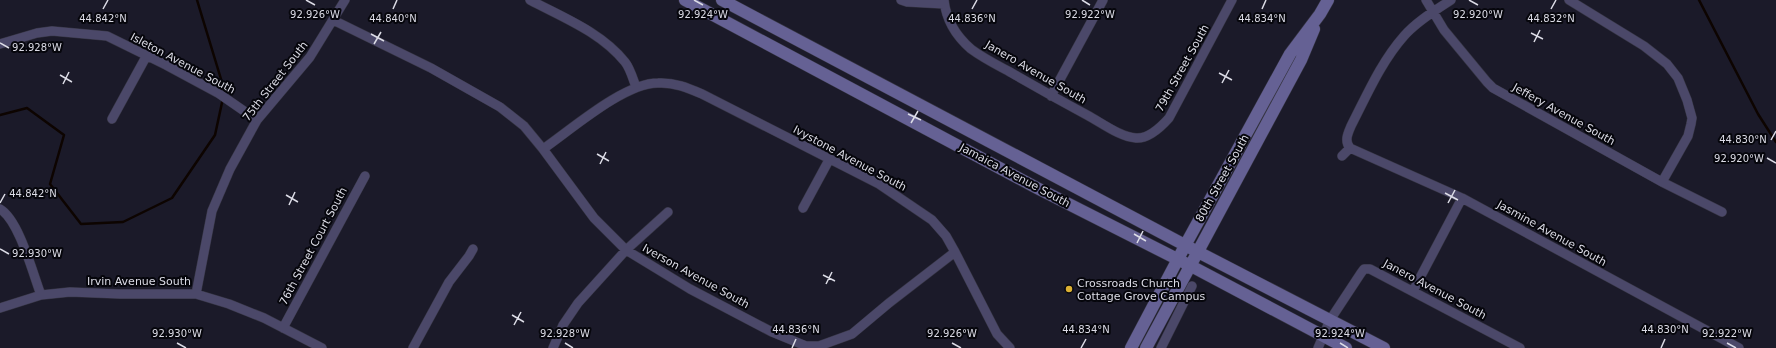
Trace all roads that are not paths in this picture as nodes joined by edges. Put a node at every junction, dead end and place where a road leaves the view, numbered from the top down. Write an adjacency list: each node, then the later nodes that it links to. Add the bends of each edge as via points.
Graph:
1 (345, 0): 15 (street, 75th Street South)
2 (530, 0): 18 (street, via 610,46 626,63)
3 (685, 0): 39 (main road, Jamaica Avenue South, via 1030,184)
4 (722, 0): 34 (main road, Jamaica Avenue South)
5 (901, 0): 12 (street)
6 (1103, 0): 19 (street)
7 (1232, 0): 22 (street, 79th Street South, via 1170,118 1159,129)
8 (1328, 0): 14 (main road, 80th Street South)
9 (1426, 0): 13 (street, Jeffery Avenue South)
10 (1451, 0): 13 (street)
11 (1569, 0): 28 (street, via 1644,46 1667,64 1678,78 1687,100 1692,124)
12 (944, 2): 19 (street, Janero Avenue South, via 950,23 971,48)
13 (1433, 12): 23 (street, via 1405,34 1389,55 1351,126 1347,137); 28 (street, Jeffery Avenue South, via 1444,30 1493,88)
14 (1320, 14): 34 (main road, 80th Street South, via 1290,54); 38 (main road, 80th Street South, via 1301,60)
15 (333, 20): 21 (street, 75th Street South, via 310,57); 24 (street, Iverson Avenue South, via 431,68 500,107 524,126)
16 (0, 44): 17 (street, Isleton Avenue South, via 52,31 108,36)
17 (147, 55): 20 (street); 21 (street, Isleton Avenue South, via 218,93)
18 (636, 87): 24 (street, Ivystone Avenue South, via 619,95); 26 (street, Ivystone Avenue South, via 658,83 683,86)
19 (1051, 96): 22 (street, Janero Avenue South, via 1122,134)
20 (112, 119)
21 (257, 120): 43 (street, 75th Street South, via 230,169 212,211)
22 (1142, 137)
23 (1350, 148): 25 (street); 29 (street, Jasmine Avenue South)
24 (543, 149): 36 (street, Iverson Avenue South, via 594,218)
25 (1342, 156)
26 (829, 160): 30 (street); 37 (street, Ivystone Avenue South, via 879,184 926,216 946,236)
27 (365, 176): 47 (street, 76th Street Court South)
28 (1662, 182): 33 (street, Jeffery Avenue South)
29 (1462, 198): 42 (street); 60 (street, Jasmine Avenue South)
30 (803, 208)
31 (0, 210): 44 (street, via 12,223 22,242)
32 (668, 212): 36 (street)
33 (1722, 212)
34 (1185, 246): 38 (main road, Jamaica Avenue South); 39 (main road, 80th Street South)
35 (473, 249): 50 (street, via 449,282)
36 (626, 250): 37 (street, Iverson Avenue South, via 690,289 772,332 806,346 820,346 852,334); 51 (street, via 578,302 563,325)
37 (955, 252): 52 (street, Ivystone Avenue South, via 997,334)
38 (1198, 252): 40 (main road, 80th Street South); 46 (main road, Jamaica Avenue South)
39 (1178, 259): 40 (main road, Jamaica Avenue South); 53 (main road, 80th Street South)
40 (1191, 266): 48 (main road, Jamaica Avenue South); 54 (main road, 80th Street South)
41 (1192, 286): 55 (street)
42 (1413, 291): 46 (street, Janero Avenue South, via 1370,269 1364,269); 59 (street, Janero Avenue South)
43 (196, 294): 44 (street, Irvin Avenue South, via 70,292); 47 (street, Irvin Avenue South, via 229,304)
44 (41, 295): 45 (street, Irvin Avenue South)
45 (0, 308)
46 (1330, 320): 48 (street, Janero Avenue South); 58 (main road, Jamaica Avenue South)
47 (283, 328): 49 (street, Irvin Avenue South)
48 (1323, 335): 56 (street, Janero Avenue South); 57 (main road, Jamaica Avenue South)
49 (322, 348)
50 (413, 348)
51 (553, 348)
52 (1009, 348)
53 (1131, 348)
54 (1146, 348)
55 (1161, 348)
56 (1318, 348)
57 (1346, 348)
58 (1384, 348)
59 (1520, 348)
60 (1739, 348)

